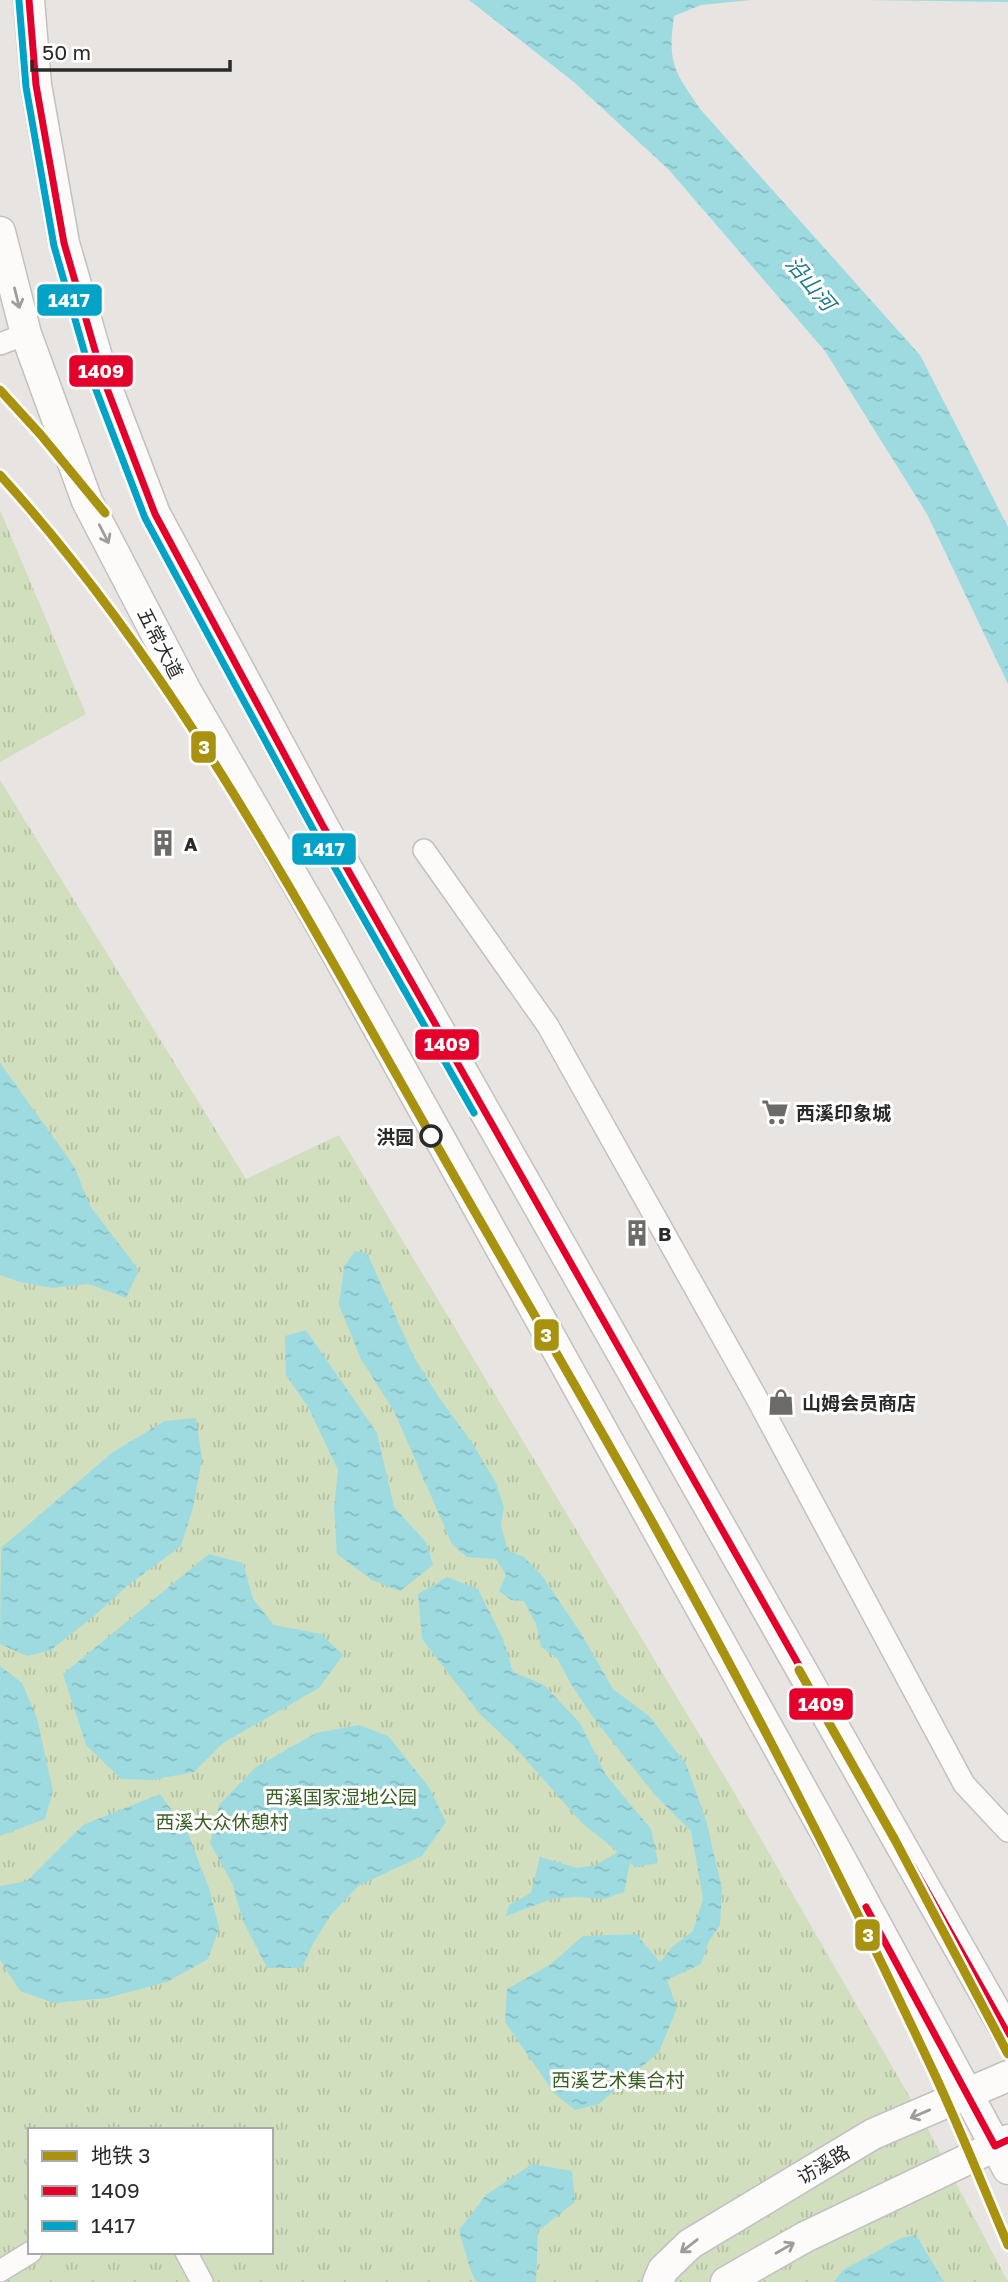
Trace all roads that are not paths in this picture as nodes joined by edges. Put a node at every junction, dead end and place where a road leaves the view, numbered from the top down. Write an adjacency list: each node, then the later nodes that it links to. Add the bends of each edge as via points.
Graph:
1 (29, 0): 6 (main road, via 36,85 64,243 103,378 155,514 323,826)
2 (0, 232): 3 (main road, 五常大道, one-way to 3)
3 (13, 339): 8 (main road, 五常大道, one-way to 8, via 87,501 186,691 437,1133)
4 (424, 850): 5 (street, via 548,1026 755,1395 964,1784)
5 (1008, 1831)
6 (1008, 2035)
7 (1008, 2076): 8 (main road, 访溪路)
8 (967, 2094): 9 (main road, 五常大道); 14 (main road, 访溪路, one-way to 14, via 873,2134 690,2244 663,2270)
9 (1004, 2152): 15 (main road, one-way to 9, via 805,2237)
10 (29, 2254): 12 (street)
11 (187, 2254): 13 (street)
12 (0, 2271)
13 (202, 2282)
14 (658, 2282)
15 (726, 2282)

